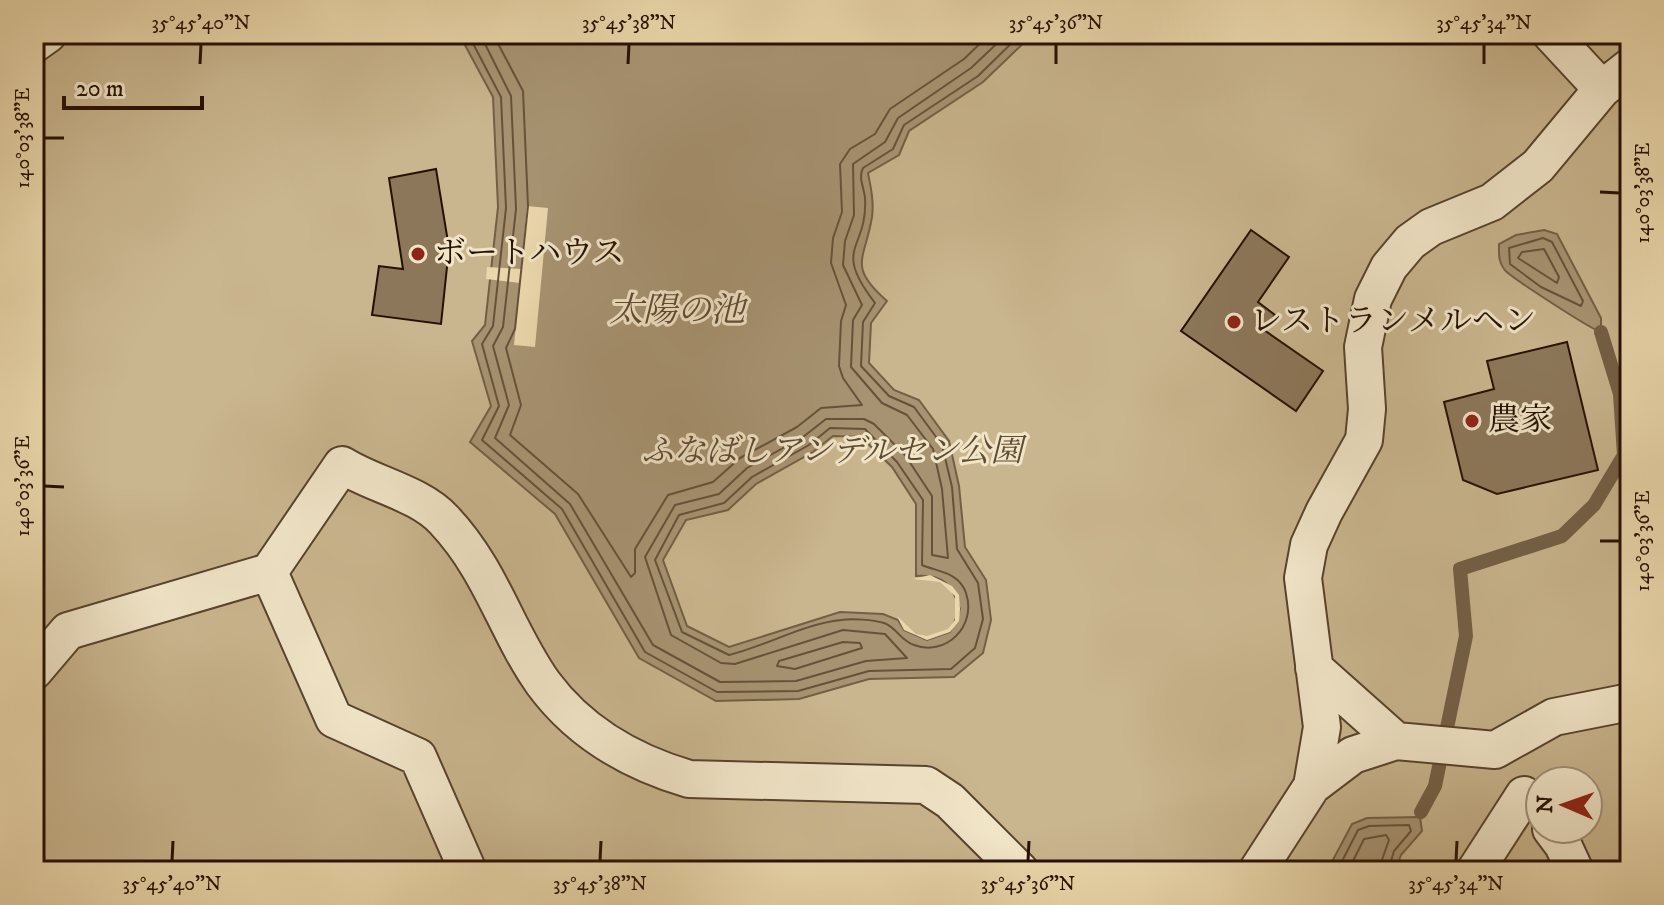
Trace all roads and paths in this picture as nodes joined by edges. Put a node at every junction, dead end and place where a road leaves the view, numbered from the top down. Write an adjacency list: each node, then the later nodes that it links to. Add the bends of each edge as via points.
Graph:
1 (48, 34): 3 (street)
2 (1551, 34): 5 (street)
3 (34, 44)
4 (1630, 67): 5 (street)
5 (1602, 89): 7 (street, via 1538,166 1492,202 1431,227 1410,242 1389,267 1373,299 1363,347 1364,440 1309,545 1303,578)
6 (269, 572): 8 (street, via 68,631); 16 (street, via 334,719 418,757); 17 (street, via 342,465 443,519 486,575 542,681 570,714 608,745 657,770 689,779 926,785 950,801)
7 (1314, 668): 10 (street); 12 (street, via 1322,727)
8 (34, 671)
9 (1630, 702): 11 (street, via 1554,717)
10 (1396, 741): 11 (street); 12 (street, via 1353,755)
11 (1495, 750): 13 (street)
12 (1312, 786): 18 (street)
13 (1524, 794)
14 (1524, 815): 19 (street)
15 (1563, 845): 20 (street)
16 (468, 871)
17 (1020, 871)
18 (1257, 871)
19 (1475, 871)
20 (1575, 871)

